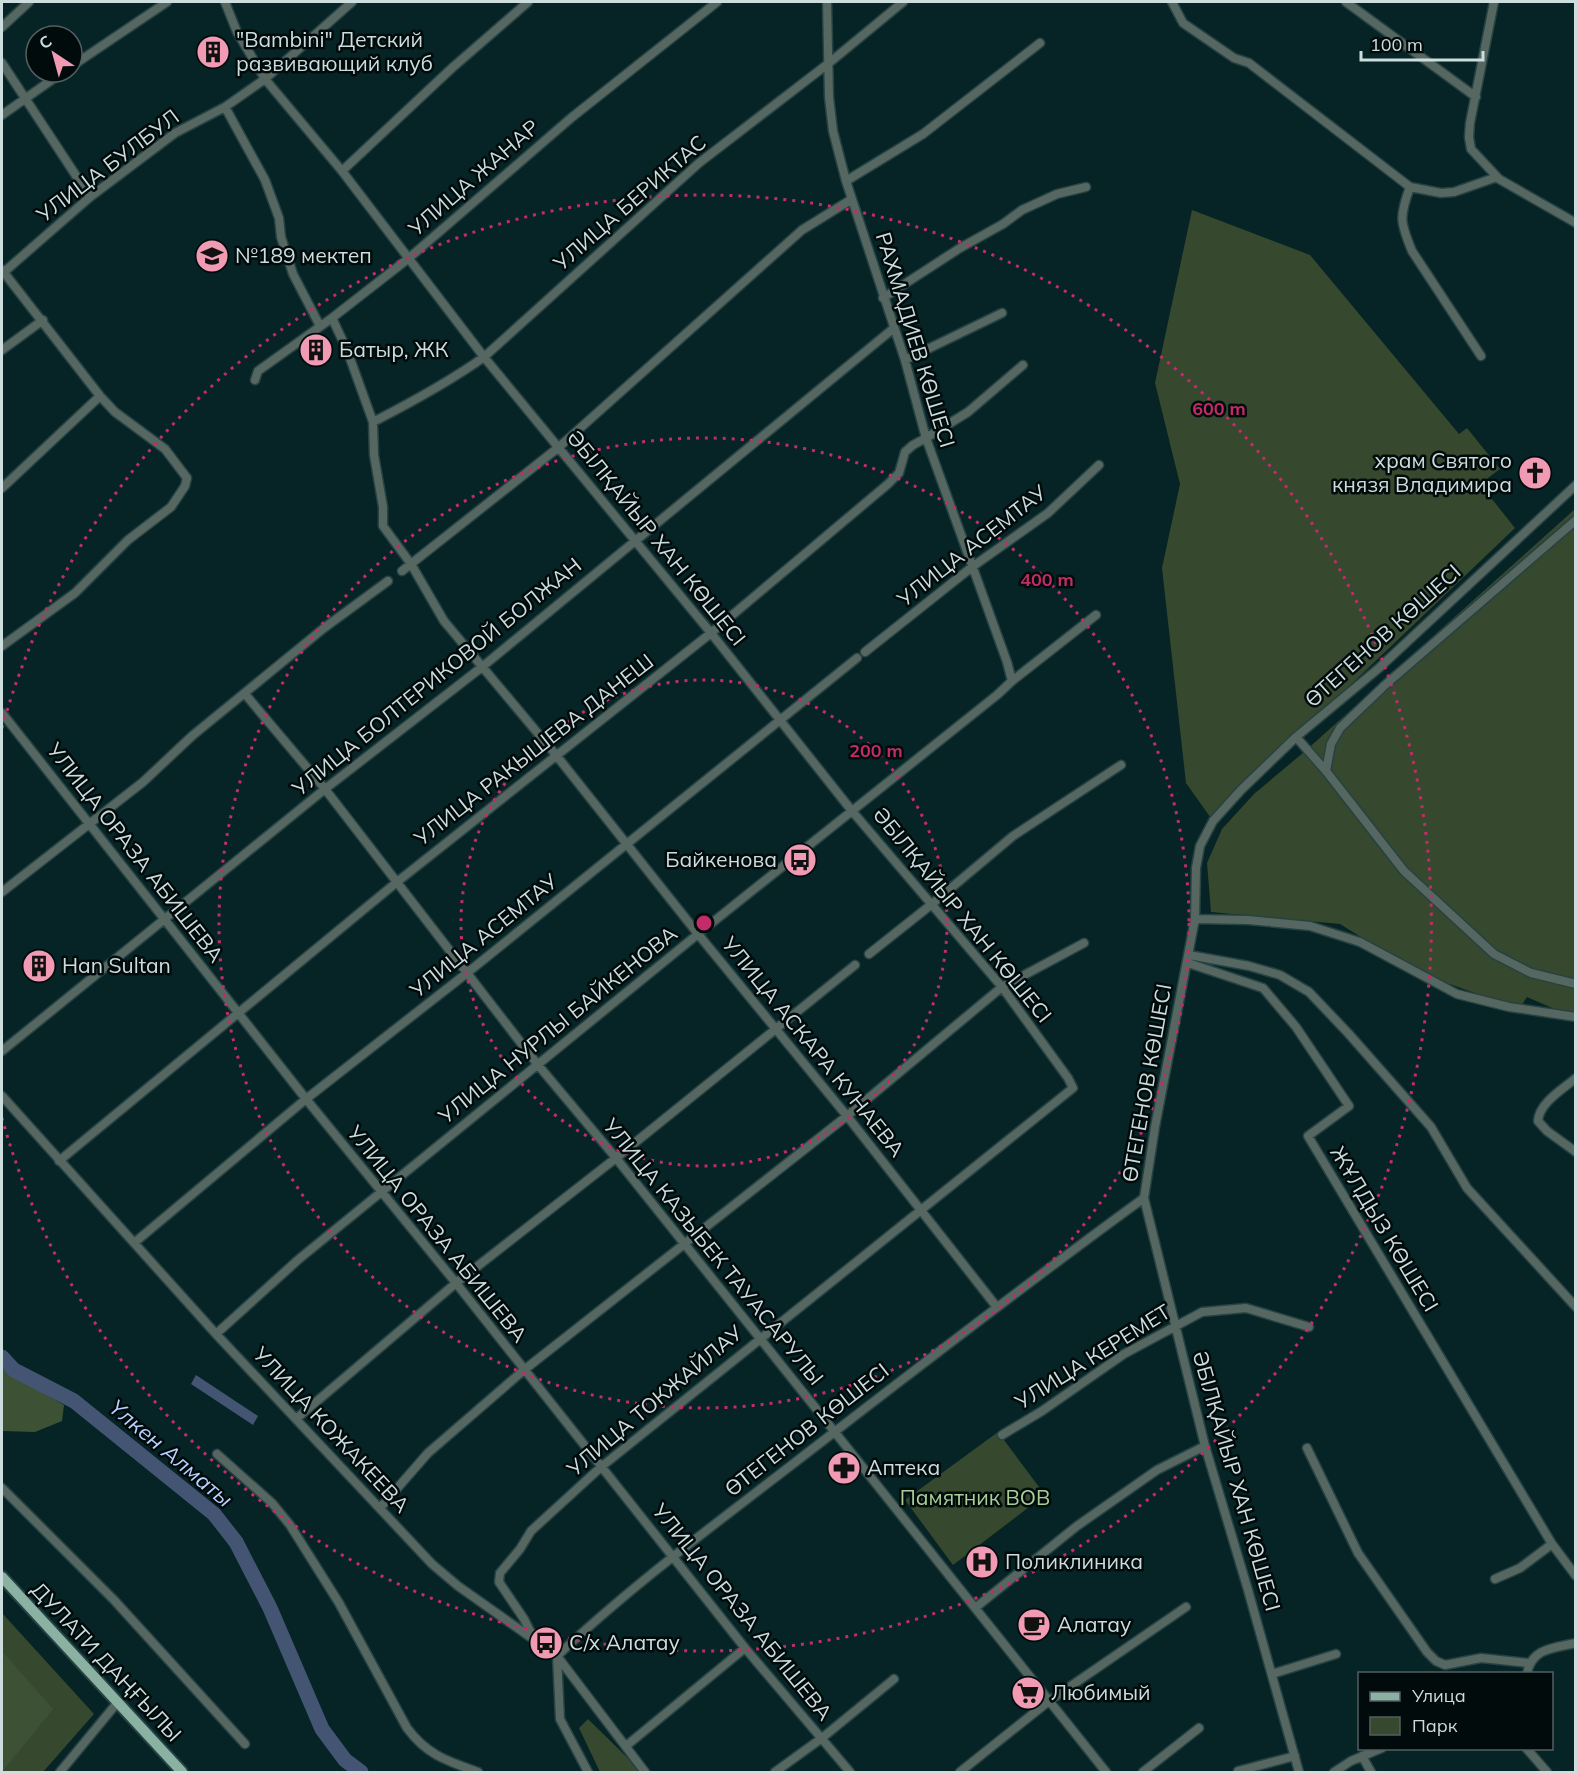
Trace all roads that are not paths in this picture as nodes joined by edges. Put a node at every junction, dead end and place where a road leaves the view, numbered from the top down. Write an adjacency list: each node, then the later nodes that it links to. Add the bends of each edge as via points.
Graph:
1 (29, 2): 12 (street)
2 (167, 2): 14 (street)
3 (225, 2): 17 (street, ӘБІЛҚАЙЫР ХАН КӨШЕСІ, via 237,32)
4 (352, 2): 17 (street, УЛИЦА БУЛБУЛ)
5 (528, 2): 23 (street)
6 (717, 2): 31 (street, УЛИЦА ЖАНАР, via 571,118)
7 (827, 2): 16 (street, РАХМАДИЕВ КӨШЕСІ)
8 (903, 2): 16 (street, УЛИЦА БЕРИКТАС)
9 (1172, 2): 27 (street, via 1183,23 1249,63)
10 (1346, 2): 19 (street)
11 (1494, 2): 19 (street)
12 (2, 27)
13 (1040, 43): 25 (street, via 923,134)
14 (84, 58)
15 (2, 63): 20 (street)
16 (829, 63): 25 (street, РАХМАДИЕВ КӨШЕСІ, via 833,131); 41 (street, УЛИЦА БЕРИКТАС, via 699,163)
17 (265, 79): 21 (street, УЛИЦА БУЛБУЛ); 23 (street, ӘБІЛҚАЙЫР ХАН КӨШЕСІ)
18 (46, 84): 20 (street)
19 (1476, 97): 24 (street, via 1470,123 1471,149)
20 (26, 98): 22 (street); 28 (street)
21 (225, 107): 28 (street, УЛИЦА БУЛБУЛ, via 174,134); 37 (street, via 265,180 291,268)
22 (2, 115)
23 (342, 171): 31 (street, ӘБІЛҚАЙЫР ХАН КӨШЕСІ)
24 (1497, 177): 27 (street, via 1441,194); 30 (street)
25 (846, 182): 29 (street, РАХМАДИЕВ КӨШЕСІ)
26 (1086, 187): 33 (street, via 1057,194 1022,210)
27 (1410, 187): 40 (street, via 1401,210 1410,245)
28 (90, 196): 32 (street, УЛИЦА БУЛБУЛ)
29 (852, 199): 33 (street, РАХМАДИЕВ КӨШЕСІ); 48 (street, via 802,230)
30 (1575, 223)
31 (409, 258): 35 (street, УЛИЦА ЖАНАР); 41 (street, ӘБІЛҚАЙЫР ХАН КӨШЕСІ)
32 (3, 271): 36 (street)
33 (883, 298): 38 (street, РАХМАДИЕВ КӨШЕСІ)
34 (1002, 313): 42 (street)
35 (332, 318): 37 (street, УЛИЦА ЖАНАР); 46 (street, УЛИЦА АСКАРА КУНАЕВА)
36 (43, 320): 39 (street); 45 (street)
37 (320, 326): 44 (street, УЛИЦА ЖАНАР, via 258,371)
38 (894, 328): 42 (street, РАХМАДИЕВ КӨШЕСІ); 53 (street, УЛИЦА БОЛТЕРИКОВОЙ БОЛЖАН)
39 (2, 350)
40 (1481, 356)
41 (484, 357): 46 (street, УЛИЦА БЕРИКТАС); 48 (street, ӘБІЛҚАЙЫР ХАН КӨШЕСІ)
42 (904, 360): 47 (street, РАХМАДИЕВ КӨШЕСІ)
43 (1023, 365): 47 (street, УЛИЦА РАКЫШЕВА ДАНЕШ, via 968,412)
44 (255, 380)
45 (100, 396): 51 (street); 60 (street, via 165,449 187,478 185,486 171,507 128,540 75,593)
46 (374, 422): 54 (street, УЛИЦА АСКАРА КУНАЕВА, via 383,526)
47 (926, 438): 55 (street, РАХМАДИЕВ КӨШЕСІ); 59 (street, УЛИЦА РАКЫШЕВА ДАНЕШ, via 905,452 898,473 888,484)
48 (559, 447): 53 (street, ӘБІЛҚАЙЫР ХАН КӨШЕСІ); 54 (street)
49 (1099, 465): 55 (street, УЛИЦА АСЕМТАУ, via 1048,513)
50 (1575, 485): 68 (street, ӨТЕГЕНОВ КӨШЕСІ, via 1379,668)
51 (2, 488)
52 (1575, 520): 71 (street, via 1340,728 1331,744)
53 (635, 540): 59 (street, ӘБІЛҚАЙЫР ХАН КӨШЕСІ); 63 (street, УЛИЦА БОЛТЕРИКОВОЙ БОЛЖАН)
54 (411, 564): 56 (street); 63 (street, УЛИЦА АСКАРА КУНАЕВА, via 444,621)
55 (972, 567): 61 (street, УЛИЦА АСЕМТАУ); 64 (street, РАХМАДИЕВ КӨШЕСІ)
56 (402, 572)
57 (388, 581): 65 (street)
58 (1096, 615): 64 (street, УЛИЦА НУРЛЫ БАЙКЕНОВА)
59 (711, 633): 67 (street, ӘБІЛҚАЙЫР ХАН КӨШЕСІ); 69 (street, УЛИЦА РАКЫШЕВА ДАНЕШ)
60 (2, 646)
61 (865, 652)
62 (857, 658): 67 (street, УЛИЦА АСЕМТАУ)
63 (482, 667): 69 (street, УЛИЦА АСКАРА КУНАЕВА); 72 (street, УЛИЦА БОЛТЕРИКОВОЙ БОЛЖАН)
64 (1012, 681): 73 (street, УЛИЦА НУРЛЫ БАЙКЕНОВА)
65 (245, 694): 72 (street, УЛИЦА КАЗЫБЕК ТАУАСАРУЛЫ); 74 (street, via 143,782)
66 (2, 713): 74 (street, УЛИЦА ОРАЗА АБИШЕВА)
67 (779, 720): 73 (street, ӘБІЛҚАЙЫР ХАН КӨШЕСІ); 75 (street, УЛИЦА АСЕМТАУ)
68 (1296, 737): 71 (street); 80 (street, ӨТЕГЕНОВ КӨШЕСІ, via 1213,821 1200,846)
69 (556, 755): 75 (street, УЛИЦА АСКАРА КУНАЕВА); 76 (street, УЛИЦА РАКЫШЕВА ДАНЕШ)
70 (1120, 765): 78 (street, via 1013,836)
71 (1326, 771): 87 (street, via 1404,871 1494,954 1531,974)
72 (326, 789): 76 (street, УЛИЦА КАЗЫБЕК ТАУАСАРУЛЫ); 79 (street, УЛИЦА БОЛТЕРИКОВОЙ БОЛЖАН)
73 (852, 811): 78 (street, ӘБІЛҚАЙЫР ХАН КӨШЕСІ); 81 (street, УЛИЦА НУРЛЫ БАЙКЕНОВА)
74 (87, 823): 77 (street); 79 (street, УЛИЦА ОРАЗА АБИШЕВА)
75 (627, 844): 81 (street, УЛИЦА АСКАРА КУНАЕВА); 86 (street, УЛИЦА АСЕМТАУ)
76 (396, 882): 86 (street, УЛИЦА КАЗЫБЕК ТАУАСАРУЛЫ); 89 (street, УЛИЦА РАКЫШЕВА ДАНЕШ)
77 (2, 892)
78 (932, 904): 83 (street); 88 (street, ӘБІЛҚАЙЫР ХАН КӨШЕСІ)
79 (165, 919): 89 (street, УЛИЦА ОРАЗА АБИШЕВА); 92 (street, УЛИЦА БОЛТЕРИКОВОЙ БОЛЖАН)
80 (1195, 919): 84 (street, ӨТЕГЕНОВ КӨШЕСІ); 90 (street, via 1310,926 1360,942 1457,994)
81 (698, 934): 91 (street, УЛИЦА АСКАРА КУНАЕВА); 93 (street, УЛИЦА НУРЛЫ БАЙКЕНОВА)
82 (1084, 943): 88 (street)
83 (869, 954)
84 (1188, 959): 103 (street, ӨТЕГЕНОВ КӨШЕСІ); 109 (street, via 1249,966 1280,975 1309,992 1431,1127 1467,1188); 124 (street, ЖҰЛДЫЗ КӨШЕСІ, via 1263,988 1296,1027 1349,1107 1308,1136)
85 (855, 965): 91 (street)
86 (467, 973): 93 (street, УЛИЦА КАЗЫБЕК ТАУАСАРУЛЫ); 97 (street, УЛИЦА АСЕМТАУ)
87 (1575, 984)
88 (1002, 987): 95 (street, ӘБІЛҚАЙЫР ХАН КӨШЕСІ); 98 (street)
89 (238, 1012): 97 (street, УЛИЦА ОРАЗА АБИШЕВА); 101 (street, УЛИЦА РАКЫШЕВА ДАНЕШ)
90 (1575, 1017)
91 (775, 1028): 98 (street, УЛИЦА АСКАРА КУНАЕВА); 100 (street)
92 (2, 1051)
93 (538, 1065): 100 (street, УЛИЦА КАЗЫБЕК ТАУАСАРУЛЫ); 102 (street, УЛИЦА НУРЛЫ БАЙКЕНОВА)
94 (1575, 1078): 99 (street, via 1546,1104 1538,1121)
95 (1073, 1088): 104 (street, УЛИЦА ТОКЖАЙЛАУ)
96 (2, 1096): 101 (street, УЛИЦА КОЖАКЕЕВА)
97 (306, 1099): 102 (street, УЛИЦА ОРАЗА АБИШЕВА); 105 (street, УЛИЦА АСЕМТАУ)
98 (847, 1116): 104 (street, УЛИЦА АСКАРА КУНАЕВА); 106 (street)
99 (1575, 1152)
100 (616, 1158): 106 (street, УЛИЦА КАЗЫБЕК ТАУАСАРУЛЫ); 107 (street)
101 (59, 1161): 105 (street, УЛИЦА КОЖАКЕЕВА)
102 (381, 1192): 107 (street, УЛИЦА ОРАЗА АБИШЕВА); 112 (street, УЛИЦА НУРЛЫ БАЙКЕНОВА)
103 (1144, 1198): 108 (street, ӨТЕГЕНОВ КӨШЕСІ); 110 (street, ӘБІЛҚАЙЫР ХАН КӨШЕСІ)
104 (921, 1209): 108 (street, УЛИЦА АСКАРА КУНАЕВА); 113 (street, УЛИЦА ТОКЖАЙЛАУ)
105 (134, 1243): 112 (street, УЛИЦА КОЖАКЕЕВА)
106 (684, 1243): 113 (street, УЛИЦА КАЗЫБЕК ТАУАСАРУЛЫ); 114 (street)
107 (456, 1283): 114 (street, УЛИЦА ОРАЗА АБИШЕВА); 115 (street)
108 (996, 1306): 116 (street, ӨТЕГЕНОВ КӨШЕСІ)
109 (1575, 1307)
110 (1175, 1327): 111 (street, УЛИЦА КЕРЕМЕТ, via 1202,1312 1246,1308); 117 (street, УЛИЦА КЕРЕМЕТ, via 1124,1354); 118 (street, ӘБІЛҚАЙЫР ХАН КӨШЕСІ)
111 (1309, 1327)
112 (216, 1334): 115 (street, УЛИЦА КОЖАКЕЕВА)
113 (760, 1338): 116 (street, УЛИЦА КАЗЫБЕК ТАУАСАРУЛЫ); 121 (street, УЛИЦА ТОКЖАЙЛАУ)
114 (524, 1370): 121 (street, УЛИЦА ОРАЗА АБИШЕВА); 123 (street, via 428,1453)
115 (296, 1419): 123 (street, УЛИЦА КОЖАКЕЕВА)
116 (834, 1432): 125 (street, ӨТЕГЕНОВ КӨШЕСІ); 130 (street, УЛИЦА КАЗЫБЕК ТАУАСАРУЛЫ)
117 (1002, 1435)
118 (1205, 1446): 130 (street, via 1157,1470 1077,1526); 138 (street, ӘБІЛҚАЙЫР ХАН КӨШЕСІ)
119 (1307, 1448): 136 (street, via 1358,1552 1427,1652 1445,1665 1481,1658)
120 (217, 1454): 153 (street, via 272,1503 290,1525 417,1741 445,1761)
121 (601, 1467): 125 (street, УЛИЦА ОРАЗА АБИШЕВА); 131 (street, УЛИЦА ТОКЖАЙЛАУ, via 531,1531 500,1573 499,1582)
122 (2, 1488): 144 (street, via 114,1600)
123 (380, 1508): 131 (street, УЛИЦА КОЖАКЕЕВА, via 432,1564)
124 (1552, 1544): 126 (street, ЖҰЛДЫЗ КӨШЕСІ); 128 (street, via 1520,1568)
125 (673, 1557): 133 (street, УЛИЦА ОРАЗА АБИШЕВА); 135 (street, ӨТЕГЕНОВ КӨШЕСІ)
126 (1575, 1576)
127 (2, 1577): 141 (main road, ДУЛАТИ ДАҢҒЫЛЫ)
128 (1495, 1579)
129 (1186, 1607): 140 (street)
130 (975, 1608): 140 (street, УЛИЦА КАЗЫБЕК ТАУАСАРУЛЫ)
131 (534, 1639): 135 (street, УЛИЦА КОЖАКЕЕВА)
132 (1575, 1643): 136 (street, via 1546,1649)
133 (745, 1648): 143 (street, УЛИЦА ОРАЗА АБИШЕВА); 145 (street)
134 (1336, 1654): 138 (street)
135 (557, 1656): 145 (street, УЛИЦА КОЖАКЕЕВА); 154 (street, via 560,1719)
136 (1528, 1664): 137 (street)
137 (1527, 1672)
138 (1272, 1674): 148 (street, ӘБІЛҚАЙЫР ХАН КӨШЕСІ)
139 (894, 1678): 143 (street)
140 (1049, 1701): 158 (street); 159 (street, УЛИЦА КАЗЫБЕК ТАУАСАРУЛЫ)
141 (117, 1703): 151 (street); 152 (main road, ДУЛАТИ ДАҢҒЫЛЫ)
142 (1199, 1728): 160 (street)
143 (822, 1738): 156 (street); 157 (street, УЛИЦА ОРАЗА АБИШЕВА)
144 (245, 1744)
145 (626, 1746): 155 (street, УЛИЦА КОЖАКЕЕВА)
146 (1379, 1750): 149 (street)
147 (1527, 1750): 164 (street)
148 (1295, 1756): 150 (street); 161 (street, ӘБІЛҚАЙЫР ХАН КӨШЕСІ)
149 (1362, 1756): 162 (street); 163 (street)
150 (1238, 1771)
151 (60, 1773)
152 (182, 1773)
153 (478, 1773)
154 (588, 1773)
155 (645, 1773)
156 (775, 1773)
157 (850, 1773)
158 (960, 1773)
159 (1106, 1773)
160 (1143, 1773)
161 (1299, 1773)
162 (1334, 1773)
163 (1371, 1773)
164 (1546, 1773)

